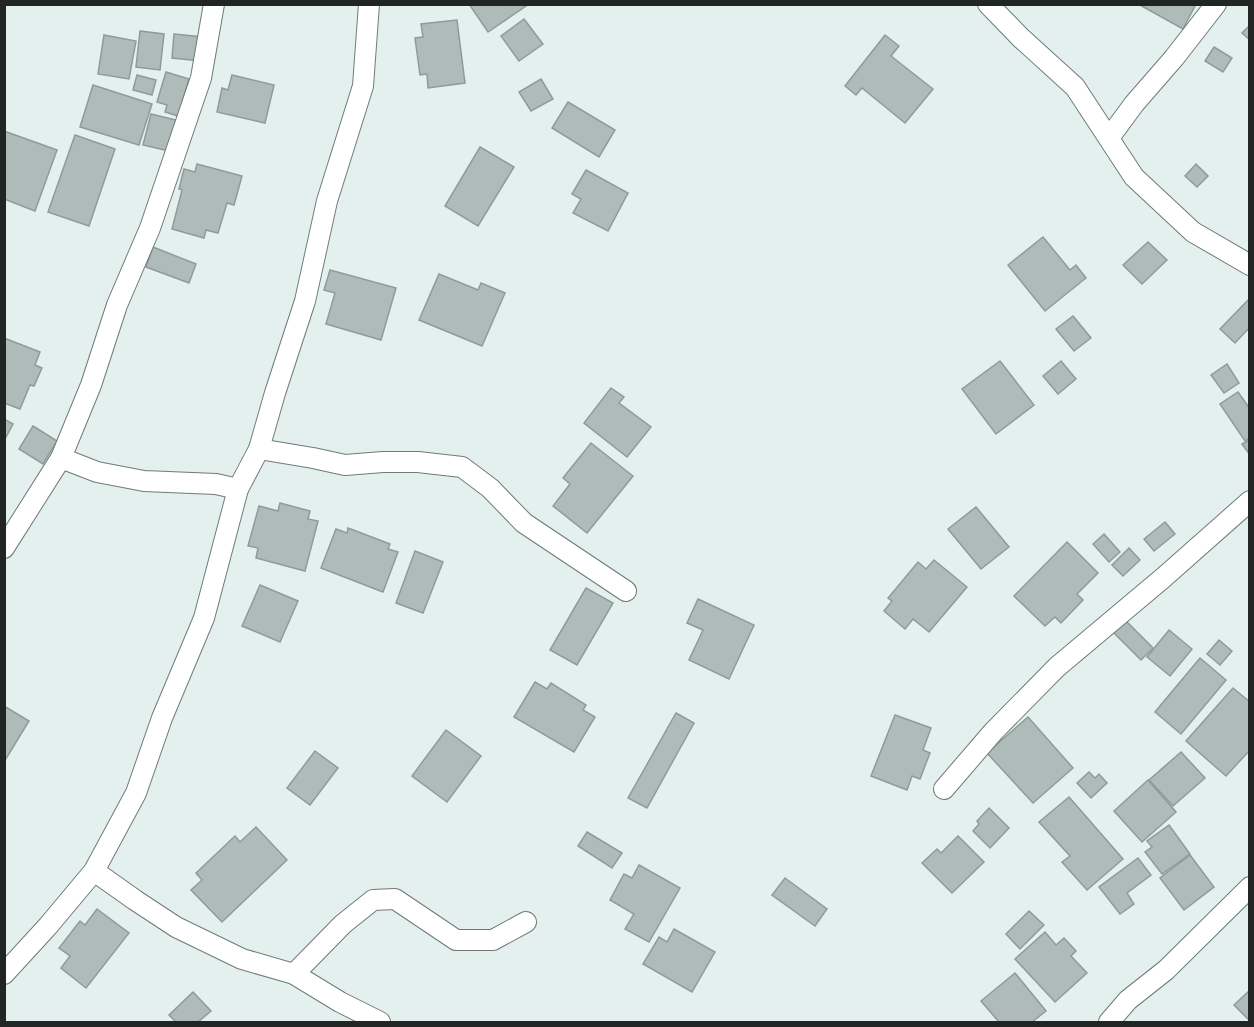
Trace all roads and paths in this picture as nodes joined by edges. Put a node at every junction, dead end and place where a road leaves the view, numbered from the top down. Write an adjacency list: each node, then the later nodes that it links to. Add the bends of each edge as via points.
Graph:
1 (214, 4): 8 (street, via 201,78 182,138)
2 (369, 4): 7 (street, via 363,86 327,201 305,302)
3 (988, 4): 5 (street, via 1075,87)
4 (1216, 4): 5 (street)
5 (1109, 138): 6 (street, via 1134,177 1193,232)
6 (1250, 265)
7 (259, 449): 9 (street); 12 (street, via 345,465 418,462 462,467 490,488 524,523)
8 (61, 458): 9 (street, via 97,472 144,481 216,484); 11 (street)
9 (238, 489): 14 (street, via 204,618 136,793)
10 (1250, 501): 13 (street, via 1057,667)
11 (4, 549)
12 (626, 591)
13 (944, 789)
14 (94, 871): 17 (street); 18 (street, via 176,927 242,959)
15 (1250, 886): 20 (street)
16 (526, 922): 18 (street, via 493,940 456,940 395,899 373,900)
17 (4, 974)
18 (294, 974): 19 (street)
19 (380, 1023)
20 (1108, 1023)

